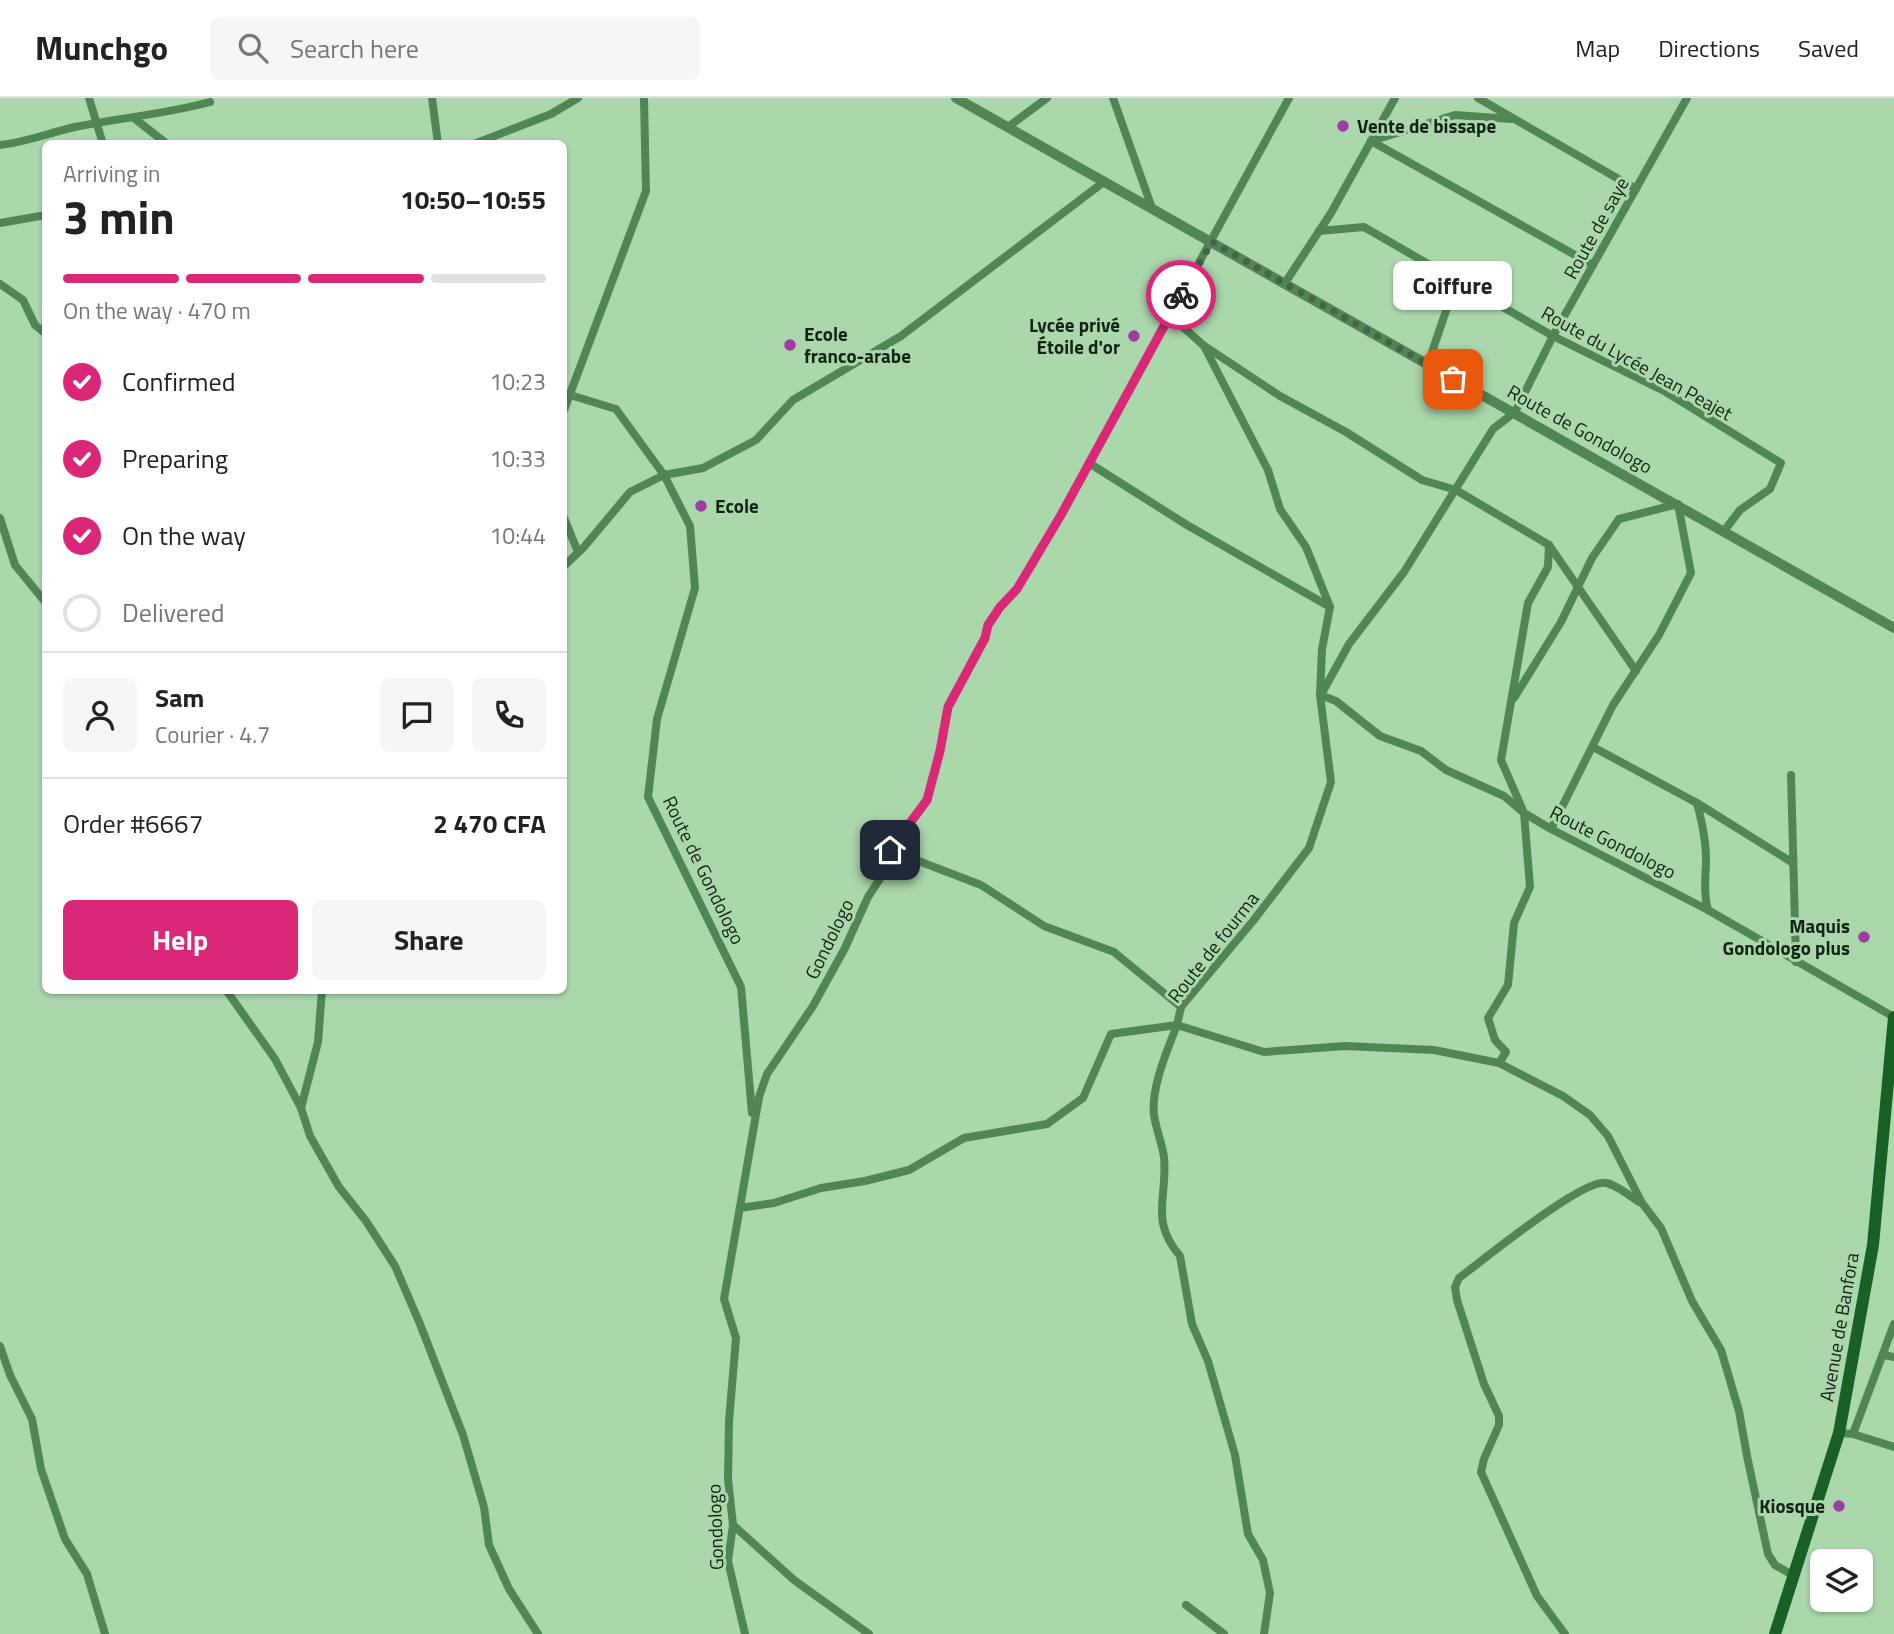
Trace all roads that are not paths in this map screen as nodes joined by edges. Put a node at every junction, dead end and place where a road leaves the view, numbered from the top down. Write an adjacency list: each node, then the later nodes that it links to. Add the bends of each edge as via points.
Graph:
1 (89, 98): 15 (street)
2 (432, 98): 19 (street)
3 (578, 98): 20 (street, via 551,114)
4 (644, 98): 39 (street, via 646,191)
5 (956, 98): 16 (street, Route de Gondologo)
6 (1047, 98): 16 (street)
7 (1113, 98): 25 (street)
8 (1289, 98): 29 (street, Gondologo)
9 (1395, 98): 21 (street)
10 (1478, 98): 14 (street)
11 (1687, 98): 24 (street, Route de saye)
12 (210, 102): 13 (street)
13 (134, 118): 15 (street); 18 (street)
14 (1515, 119): 21 (street, via 1455,115); 24 (street)
15 (96, 124): 17 (street); 22 (street)
16 (1009, 127): 23 (street, Route de Gondologo)
17 (102, 140)
18 (162, 140)
19 (438, 140)
20 (484, 140)
21 (1371, 141): 28 (street); 30 (street)
22 (0, 145)
23 (1105, 181): 25 (street, Route de Gondologo); 43 (street, via 901,336 793,400 756,440 703,468)
24 (1636, 189): 30 (street, Route de saye)
25 (1152, 208): 29 (street, Route de Gondologo)
26 (42, 216): 27 (street)
27 (0, 223)
28 (1320, 231): 31 (street, Route du Lycée Jean Peajet, via 1364,227); 32 (street)
29 (1212, 242): 32 (street, Route de Gondologo); 34 (street, Gondologo)
30 (1593, 265): 36 (street, Route de saye)
31 (1454, 278): 36 (street, Route du Lycée Jean Peajet); 38 (street, via 1432,352)
32 (1285, 283): 38 (street, Route de Gondologo)
33 (0, 284): 35 (street, via 23,300)
34 (1170, 314): 37 (street); 42 (street, Gondologo)
35 (42, 331)
36 (1553, 336): 41 (street, Route de saye); 48 (street, Route du Lycée Jean Peajet, via 1666,392 1781,463 1770,489 1741,510)
37 (1203, 345): 44 (street, via 1422,480); 54 (street, via 1268,470 1280,509 1307,547)
38 (1433, 368): 41 (street, Route de Gondologo)
39 (570, 395): 40 (street); 43 (street, Route de Gondologo, via 616,409)
40 (567, 402)
41 (1515, 412): 44 (street, via 1493,429); 45 (street, Route de Gondologo)
42 (1089, 464): 54 (street); 64 (street, Gondologo, via 1017,589 988,625 948,707 927,800)
43 (664, 475): 50 (street, via 630,492); 75 (street, Route de Gondologo, via 690,526 695,588 657,719 648,797 741,987)
44 (1457, 489): 49 (street); 57 (street, via 1404,572 1349,644)
45 (1678, 505): 48 (street, Route de Gondologo); 52 (street, via 1619,520); 56 (street, via 1691,573)
46 (0, 518): 53 (street, via 16,565)
47 (567, 525): 50 (street)
48 (1724, 531): 55 (street, Route de Gondologo)
49 (1549, 545): 52 (street); 58 (street, via 1548,567 1528,603)
50 (578, 552): 51 (street)
51 (567, 563)
52 (1579, 586): 56 (street); 58 (street)
53 (42, 598)
54 (1331, 607): 57 (street, Route de fourma, via 1322,649)
55 (1894, 628)
56 (1636, 671): 59 (street)
57 (1320, 695): 62 (street, Route Gondologo, via 1336,701 1380,736 1421,751 1455,775 1504,796); 70 (street, Route de fourma, via 1331,782 1309,848)
58 (1511, 703): 62 (street, via 1501,760)
59 (1592, 747): 61 (street); 63 (street)
60 (1791, 775): 65 (street)
61 (1697, 803): 65 (street); 66 (street)
62 (1524, 813): 63 (street, Route Gondologo); 73 (street, via 1530,887 1514,923 1507,985 1488,1018 1495,1041 1506,1052)
63 (1550, 829): 66 (street, Route Gondologo)
64 (890, 850): 70 (street, via 981,886 1044,926 1114,952); 75 (street, Gondologo, via 885,871 845,948 767,1074)
65 (1793, 863): 67 (street)
66 (1709, 910): 67 (street, Route Gondologo)
67 (1796, 962): 71 (street, Route Gondologo)
68 (229, 994): 74 (street, via 275,1059)
69 (322, 994): 74 (street, via 318,1042)
70 (1181, 1007): 72 (street, Route de fourma)
71 (1894, 1017): 82 (main road, Avenue de Banfora, via 1873,1245)
72 (1177, 1025): 73 (street, via 1264,1052 1345,1046 1434,1049); 77 (street, Route de fourma, via 1111,1034 1083,1098 1047,1124 964,1138 909,1170); 93 (street, via 1161,1070 1154,1112 1164,1157 1160,1211 1164,1229 1180,1256 1192,1324 1208,1361 1235,1455 1248,1534 1263,1560 1270,1593)
73 (1499, 1063): 76 (street, via 1590,1115 1608,1136)
74 (301, 1108): 89 (street, via 332,1176 395,1266 463,1435 484,1507 489,1545 509,1589)
75 (753, 1124): 77 (street, Gondologo)
76 (1642, 1203): 86 (street, via 1661,1228 1692,1301 1720,1350 1740,1411 1768,1554 1775,1565); 94 (street, via 1606,1183 1584,1189 1460,1278 1455,1287 1484,1384 1499,1416 1481,1472 1537,1596)
77 (740, 1208): 85 (street, Gondologo, via 724,1299 736,1338 728,1479)
78 (1894, 1324): 80 (street)
79 (0, 1346): 88 (street, via 32,1419 41,1469 65,1539 87,1574)
80 (1884, 1355): 81 (street); 83 (street)
81 (1894, 1357)
82 (1839, 1433): 83 (street); 86 (main road, Avenue de Banfora)
83 (1853, 1434): 84 (street)
84 (1894, 1447)
85 (733, 1525): 90 (street, Gondologo, via 728,1561); 91 (street, via 794,1580)
86 (1794, 1576): 95 (main road, Avenue de Banfora)
87 (1186, 1605): 92 (street)
88 (105, 1634)
89 (538, 1634)
90 (745, 1634)
91 (869, 1634)
92 (1224, 1634)
93 (1264, 1634)
94 (1564, 1634)
95 (1775, 1634)

